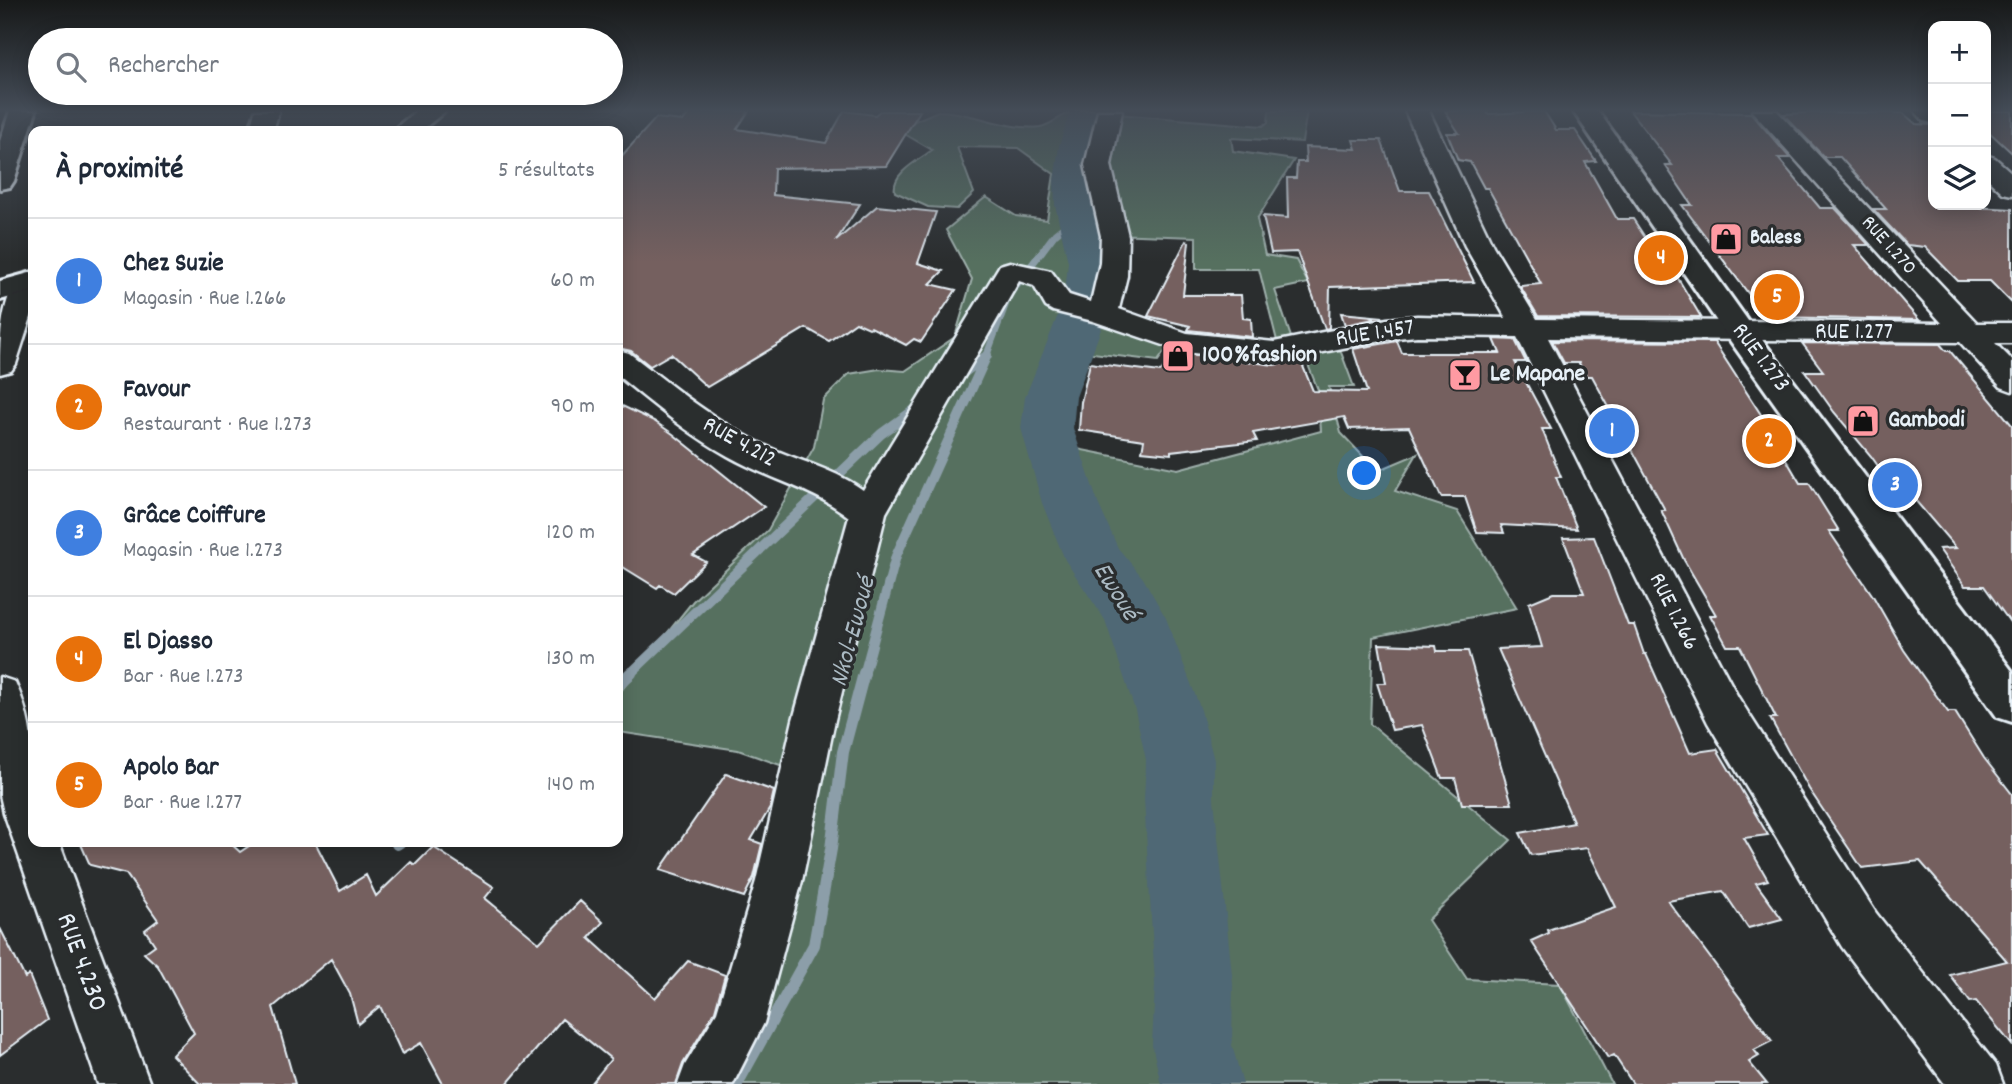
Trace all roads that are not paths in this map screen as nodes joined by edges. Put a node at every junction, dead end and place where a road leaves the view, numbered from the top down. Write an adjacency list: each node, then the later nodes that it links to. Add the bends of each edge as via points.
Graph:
1 (6, 162): 7 (main road)
2 (1098, 162): 10 (street, via 1115,245)
3 (1440, 162): 11 (street, RUE 1.266, via 1479,246)
4 (1620, 162): 12 (main road, RUE 1.273)
5 (1810, 162): 14 (street, RUE 1.270)
6 (1991, 168): 8 (street)
7 (0, 181)
8 (2012, 187)
9 (20, 285): 15 (street)
10 (1102, 314): 11 (street, RUE 1.457, via 1184,342 1274,352 1417,326); 18 (street, RUE 1.457, via 1064,305 1046,281 1025,274)
11 (1528, 329): 12 (street, RUE 1.277); 25 (street, RUE 1.266, via 1723,710 1858,930)
12 (1740, 332): 14 (street, RUE 1.277); 20 (main road, RUE 1.273)
13 (2012, 333): 14 (street, RUE 1.277)
14 (1967, 334): 17 (street, RUE 1.270)
15 (0, 364)
16 (623, 364): 18 (street, RUE 4.212, via 678,408 740,448)
17 (2012, 380)
18 (841, 495): 24 (street, via 814,720 779,881 739,1023)
19 (0, 694): 21 (street)
20 (2012, 704)
21 (28, 819)
22 (38, 847): 23 (street, RUE 4.230)
23 (124, 1084)
24 (704, 1084)
25 (1977, 1084)

